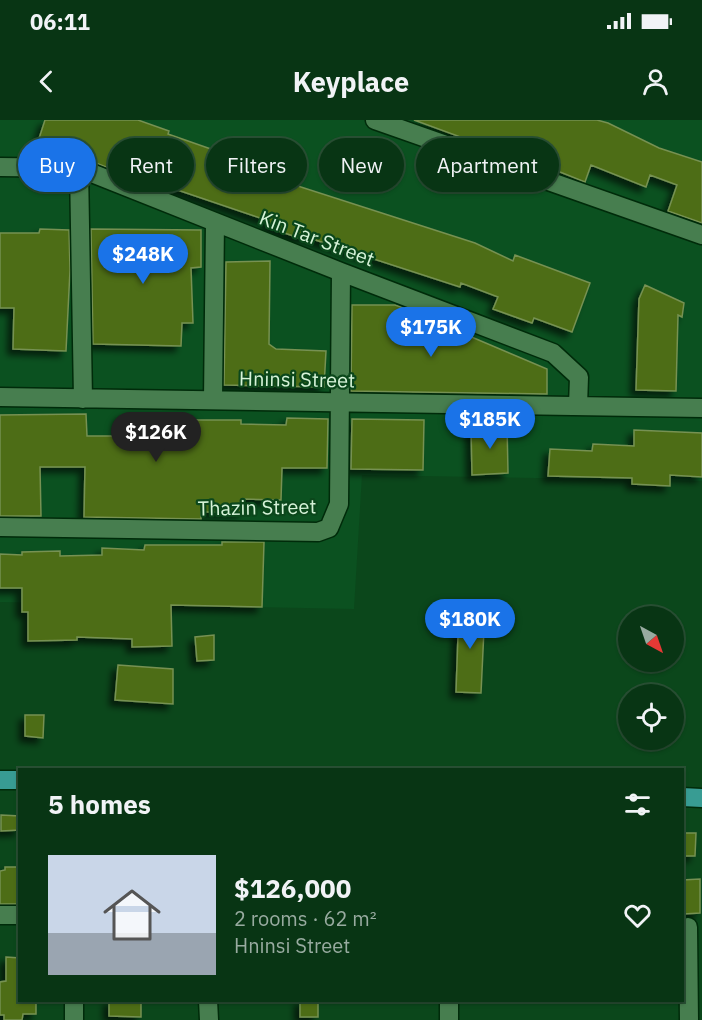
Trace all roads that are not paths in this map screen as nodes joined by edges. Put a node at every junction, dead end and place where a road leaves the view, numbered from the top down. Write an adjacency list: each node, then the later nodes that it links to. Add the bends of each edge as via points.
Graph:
1 (375, 120): 7 (street)
2 (0, 167): 3 (street, Kin Tar Street)
3 (18, 167)
4 (96, 175): 6 (street, Kin Tar Street)
5 (79, 192): 10 (street)
6 (215, 222): 8 (street, Kin Tar Street); 11 (street)
7 (702, 235)
8 (341, 272): 12 (street, Thazin Street); 13 (street, Kin Tar Street, via 553,353 579,377)
9 (0, 397): 10 (street, Hninsi Street)
10 (83, 399): 11 (street, Hninsi Street)
11 (213, 400): 12 (street, Hninsi Street)
12 (339, 402): 13 (street, Hninsi Street); 15 (street, Thazin Street, via 339,504 329,528 318,532)
13 (578, 406): 14 (street, Hninsi Street)
14 (702, 408)
15 (0, 527)
16 (0, 780): 17 (main road)
17 (18, 780)
18 (684, 797): 19 (main road)
19 (702, 798)
20 (0, 915): 21 (street)
21 (18, 915)
22 (691, 927): 29 (street)
23 (74, 1002): 26 (street)
24 (208, 1002): 27 (street)
25 (449, 1002): 28 (street)
26 (74, 1020)
27 (208, 1020)
28 (449, 1020)
29 (689, 1020)

